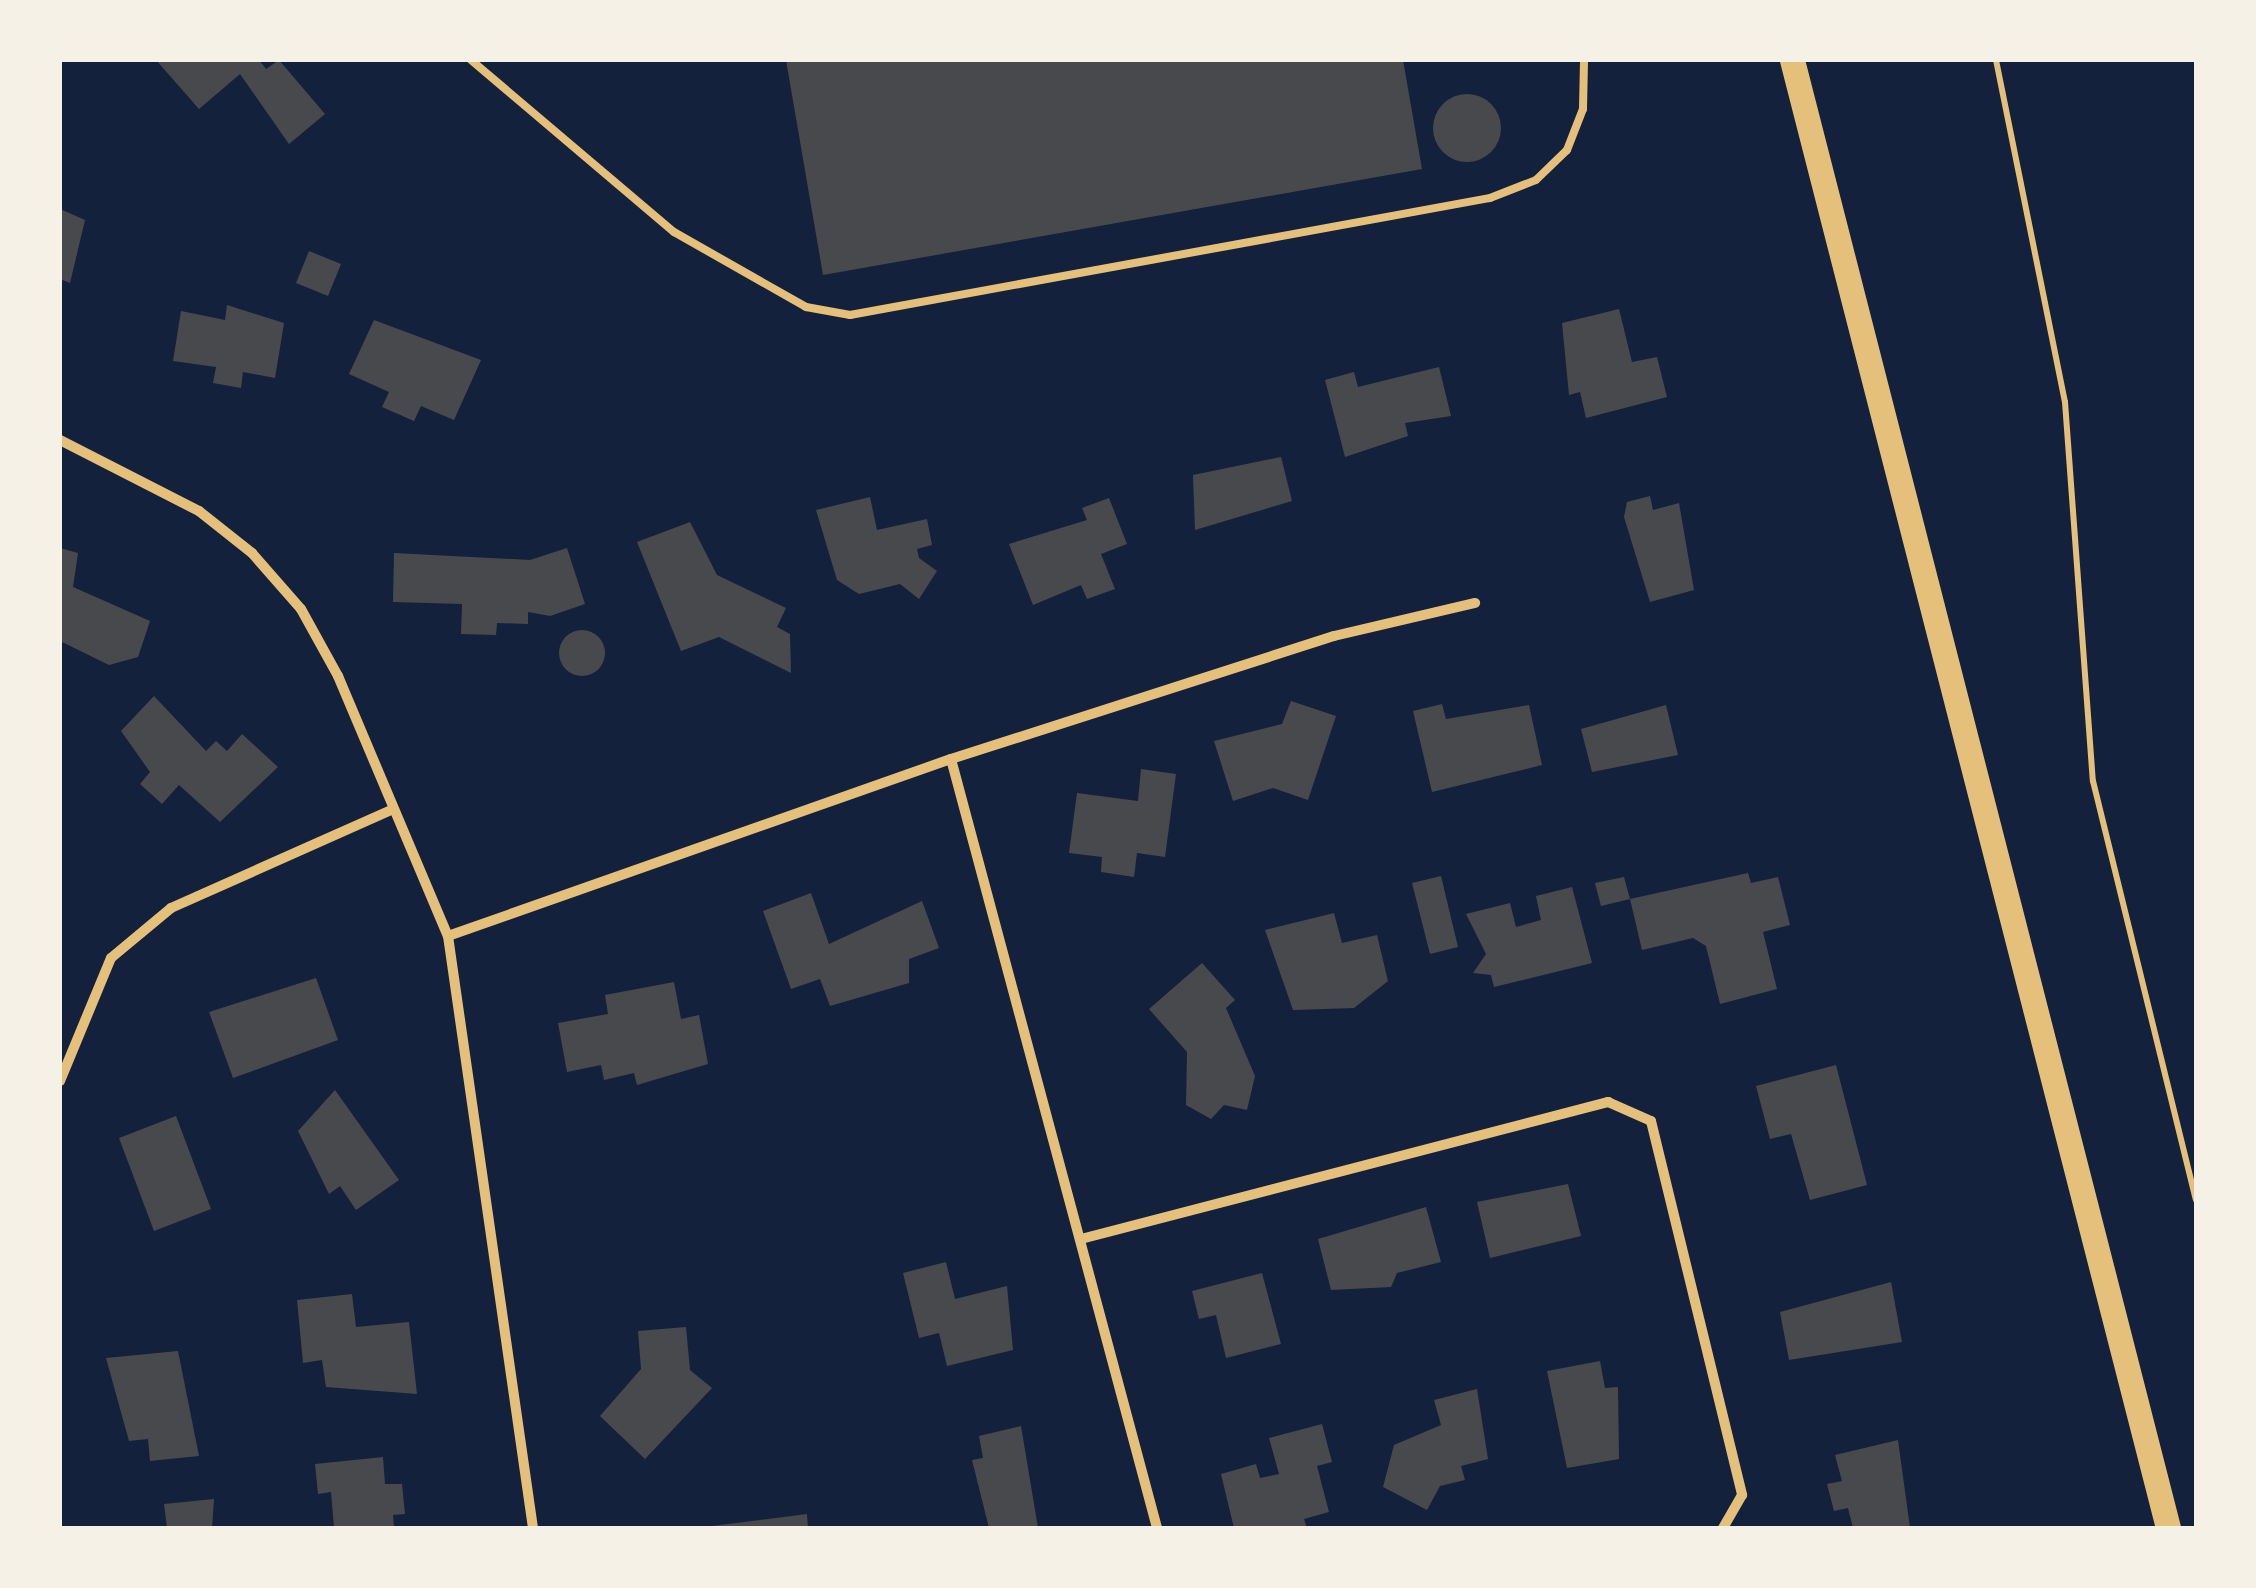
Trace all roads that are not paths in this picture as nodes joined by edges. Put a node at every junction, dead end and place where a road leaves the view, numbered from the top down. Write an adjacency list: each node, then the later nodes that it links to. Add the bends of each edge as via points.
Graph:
1 (471, 60): 2 (lane, via 674,232 806,307 850,315 1490,198 1536,180 1567,150 1583,108)
2 (1584, 60)
3 (1792, 60): 14 (main road)
4 (60, 440): 7 (street, via 199,511 252,553 301,609 338,676)
5 (1475, 603): 6 (street, via 1334,636)
6 (952, 759): 8 (street); 10 (street)
7 (392, 810): 8 (street); 9 (street, via 171,908 111,958)
8 (448, 936): 11 (street)
9 (60, 1081)
10 (1081, 1239): 12 (street); 13 (street, via 1608,1102 1651,1121 1742,1495)
11 (533, 1528)
12 (1156, 1528)
13 (1723, 1528)
14 (2168, 1528)

